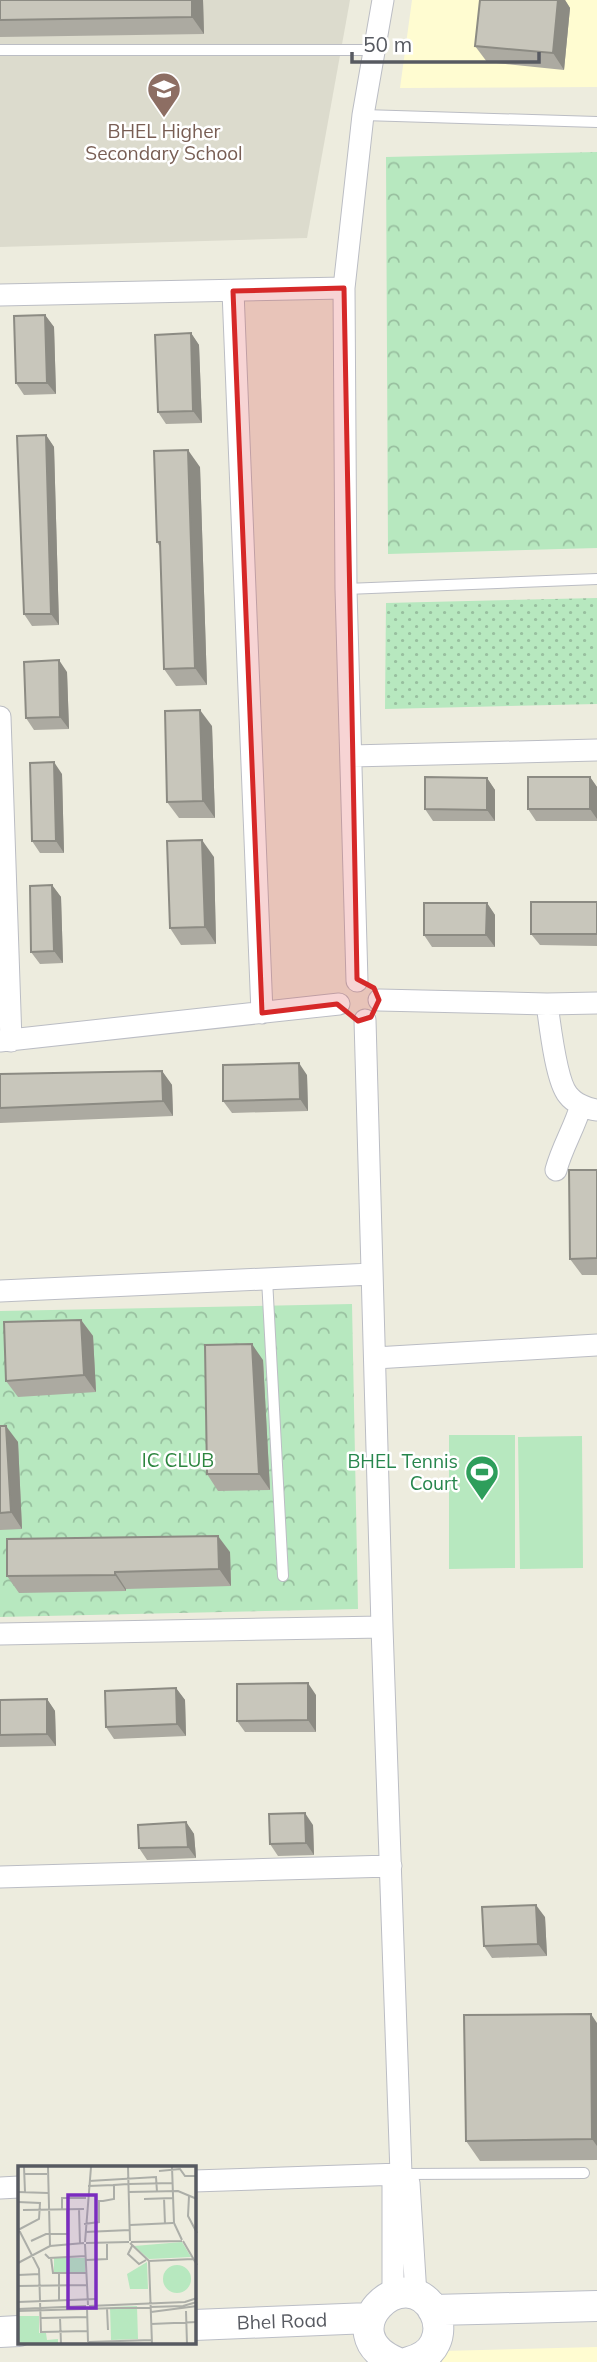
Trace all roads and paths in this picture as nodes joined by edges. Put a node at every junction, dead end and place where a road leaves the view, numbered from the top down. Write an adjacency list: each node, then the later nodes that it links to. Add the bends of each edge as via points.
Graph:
1 (383, 0): 3 (street)
2 (0, 50): 3 (lane)
3 (374, 50): 4 (street)
4 (363, 115): 5 (lane); 6 (street)
5 (597, 122)
6 (344, 288): 7 (street); 10 (street)
7 (233, 291): 8 (street); 20 (street)
8 (0, 295)
9 (597, 579): 10 (lane)
10 (346, 589): 13 (street)
11 (0, 718): 14 (street)
12 (597, 750): 13 (street)
13 (351, 757): 15 (street)
14 (1, 801): 22 (street)
15 (357, 981): 16 (street, via 374,988); 18 (street, via 342,991)
16 (379, 1000): 19 (street); 21 (street, via 376,1012)
17 (597, 1003): 19 (street)
18 (339, 1004): 20 (street); 21 (street, via 346,1016)
19 (547, 1004): 23 (street, via 561,1079 568,1095)
20 (262, 1013): 22 (street)
21 (365, 1020): 25 (street)
22 (5, 1041)
23 (589, 1107): 24 (street, via 577,1120)
24 (556, 1170)
25 (372, 1274): 26 (street); 29 (street)
26 (267, 1279): 27 (street); 30 (lane)
27 (0, 1292)
28 (597, 1345): 29 (street)
29 (375, 1357): 31 (street)
30 (283, 1576)
31 (382, 1627): 32 (street); 33 (street)
32 (0, 1634)
33 (391, 1866): 34 (street); 36 (street)
34 (0, 1877)
35 (584, 2173): 36 (lane)
36 (401, 2174): 37 (street); 40 (street, via 393,2183)
37 (196, 2181)
38 (18, 2187): 39 (street)
39 (0, 2188)
40 (414, 2300): 41 (street); 42 (street, via 383,2300); 47 (street, via 438,2321 438,2332 428,2353)
41 (597, 2306)
42 (370, 2318): 43 (street, Bhel Road); 46 (street, via 376,2350)
43 (196, 2325)
44 (18, 2331): 45 (street)
45 (0, 2332)
46 (396, 2362)
47 (409, 2362)

